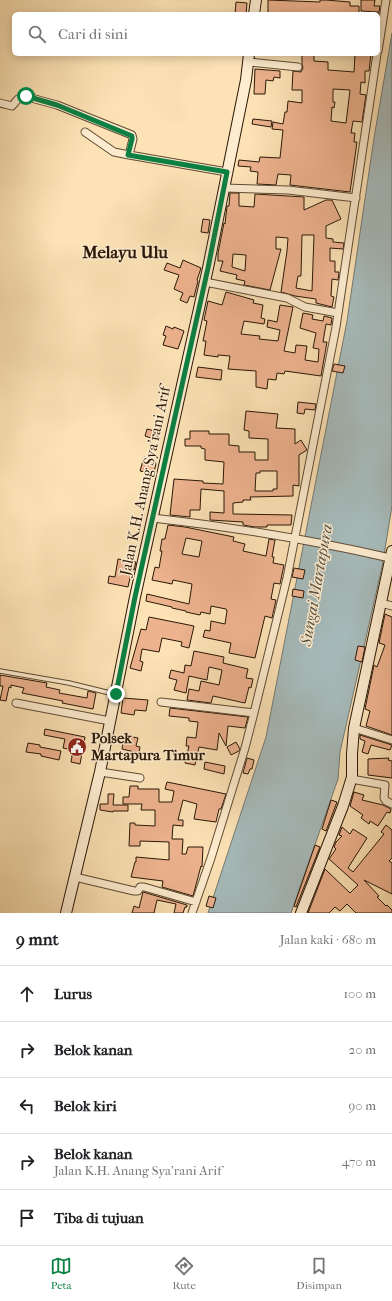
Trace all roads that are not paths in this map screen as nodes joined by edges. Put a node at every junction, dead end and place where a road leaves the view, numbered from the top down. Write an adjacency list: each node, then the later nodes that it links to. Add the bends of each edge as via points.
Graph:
1 (256, 0): 3 (street)
2 (386, 0): 4 (street)
3 (254, 12)
4 (380, 38)
5 (378, 56): 13 (street)
6 (249, 58): 7 (street); 11 (street, Jalan K.H. Anang Sya'rani Arif)
7 (298, 67)
8 (0, 103): 10 (street, via 12,106 21,97 26,96 57,105 122,131 132,137)
9 (85, 132): 10 (street, via 114,152)
10 (128, 155): 11 (street)
11 (227, 172): 12 (street, Jalan K.H. Anang Sya'rani Arif)
12 (224, 188): 13 (street, via 288,190); 14 (street, Jalan K.H. Anang Sya'rani Arif)
13 (356, 198): 15 (street)
14 (205, 282): 15 (street, via 287,298 305,307); 16 (street, Jalan K.H. Anang Sya'rani Arif)
15 (338, 314): 17 (street)
16 (153, 518): 17 (street); 22 (street, Jalan K.H. Anang Sya'rani Arif)
17 (299, 539): 18 (street); 25 (street)
18 (389, 555): 19 (street)
19 (381, 603): 20 (street); 27 (street)
20 (392, 606)
21 (0, 670): 22 (lane)
22 (116, 694): 26 (street, Jalan K.H. Anang Sya'rani Arif)
23 (161, 702): 25 (street)
24 (16, 703): 26 (street)
25 (254, 713): 36 (street)
26 (110, 722): 29 (street, Jalan K.H. Anang Sya'rani Arif)
27 (354, 728): 28 (street); 31 (street)
28 (392, 740)
29 (100, 772): 30 (street); 35 (street, Jalan K.H. Anang Sya'rani Arif)
30 (140, 778)
31 (351, 778): 32 (street, via 384,785); 39 (street, via 343,806)
32 (384, 792): 33 (street); 34 (street, via 385,800)
33 (392, 794)
34 (392, 804)
35 (75, 877): 36 (street, via 134,891 143,886); 37 (street, Jalan K.H. Anang Sya'rani Arif)
36 (196, 902): 38 (street)
37 (66, 913)
38 (192, 913)
39 (301, 913)

